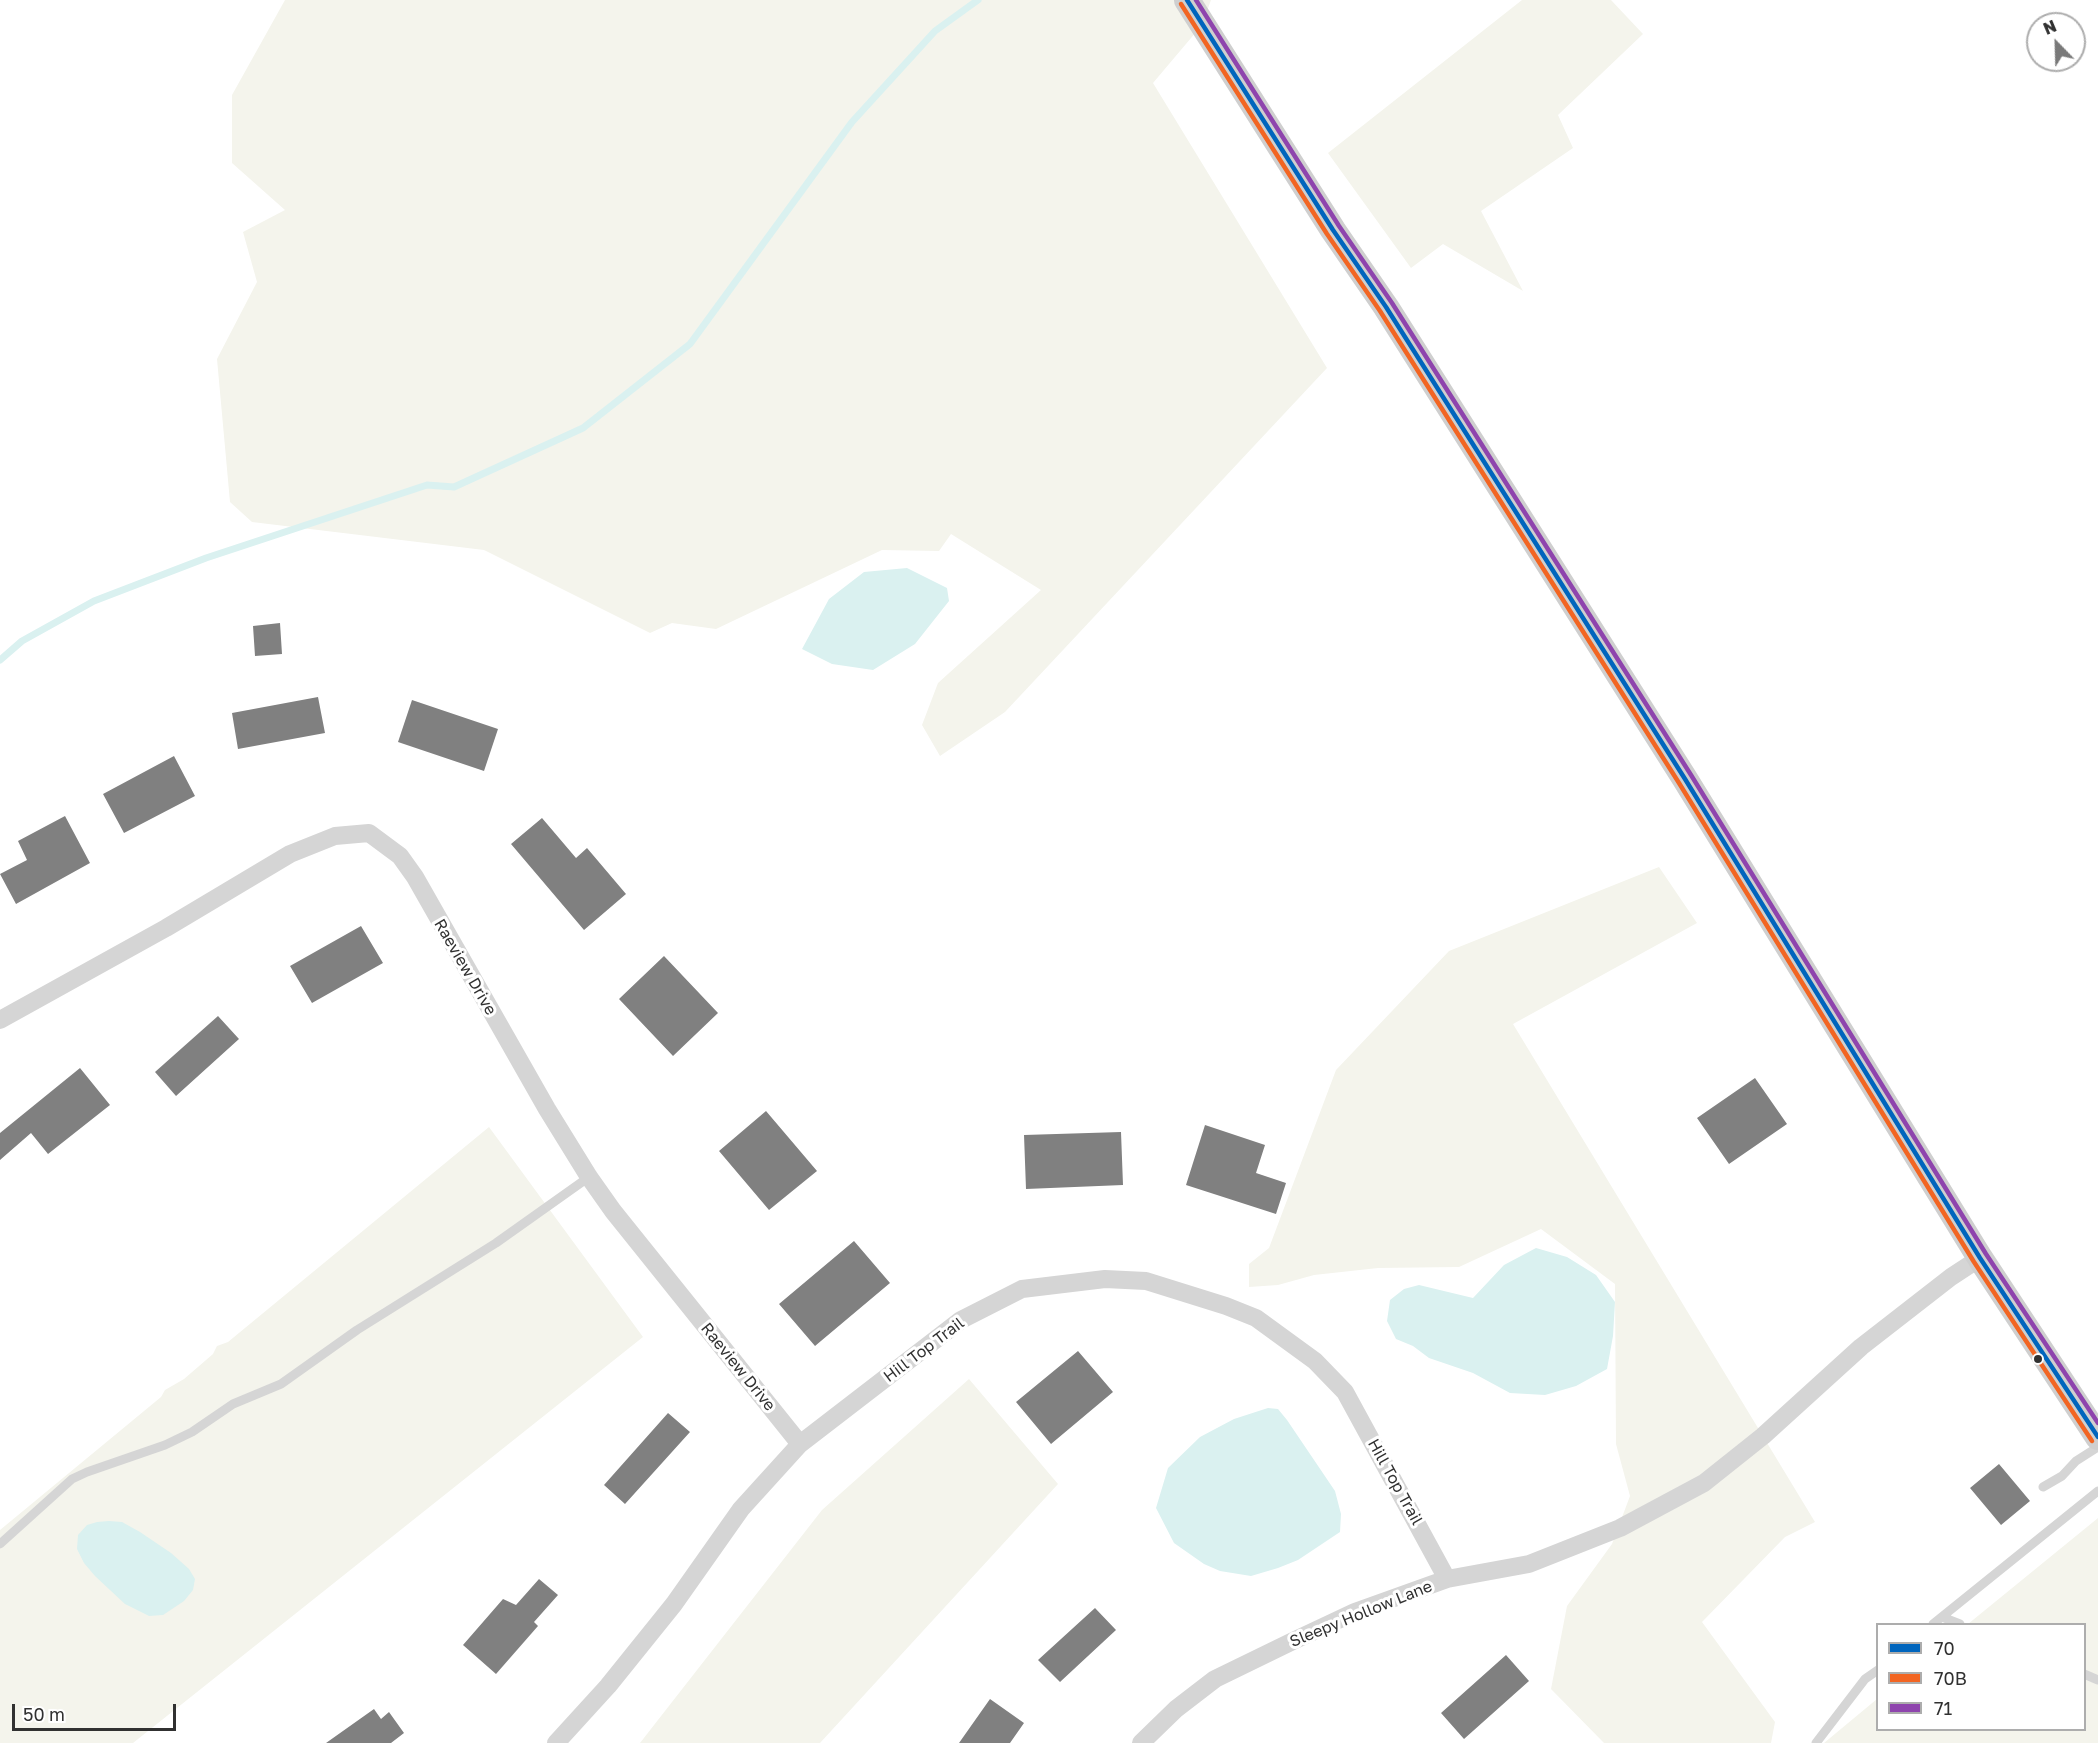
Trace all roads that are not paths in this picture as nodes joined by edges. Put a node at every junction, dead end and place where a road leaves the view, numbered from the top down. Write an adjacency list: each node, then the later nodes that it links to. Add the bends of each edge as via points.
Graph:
1 (1187, 0): 4 (main road, via 1685,779)
2 (0, 1020): 3 (street, Raeview Drive, via 290,854 335,836 369,833 400,856 415,877)
3 (589, 1177): 6 (street, Raeview Drive); 10 (lane, via 281,1384 233,1404 183,1436 72,1479)
4 (1980, 1258): 5 (main road); 11 (street, Sleepy Hollow Lane, via 1861,1347 1704,1484 1620,1528 1529,1564)
5 (2098, 1437)
6 (800, 1444): 11 (street, Hill Top Trail, via 961,1320 1022,1289 1105,1279 1146,1281 1256,1318 1315,1361 1345,1392); 16 (street, Hill Top Trail, via 741,1509 674,1604)
7 (2098, 1447): 8 (lane)
8 (2043, 1487)
9 (2098, 1491): 12 (lane)
10 (0, 1544)
11 (1447, 1579): 17 (street, Sleepy Hollow Lane, via 1355,1612 1215,1679)
12 (1942, 1617): 13 (lane); 14 (lane)
13 (1934, 1623)
14 (1957, 1623)
15 (1876, 1671): 18 (lane, via 1865,1679)
16 (556, 1743)
17 (1141, 1743)
18 (1816, 1743)

